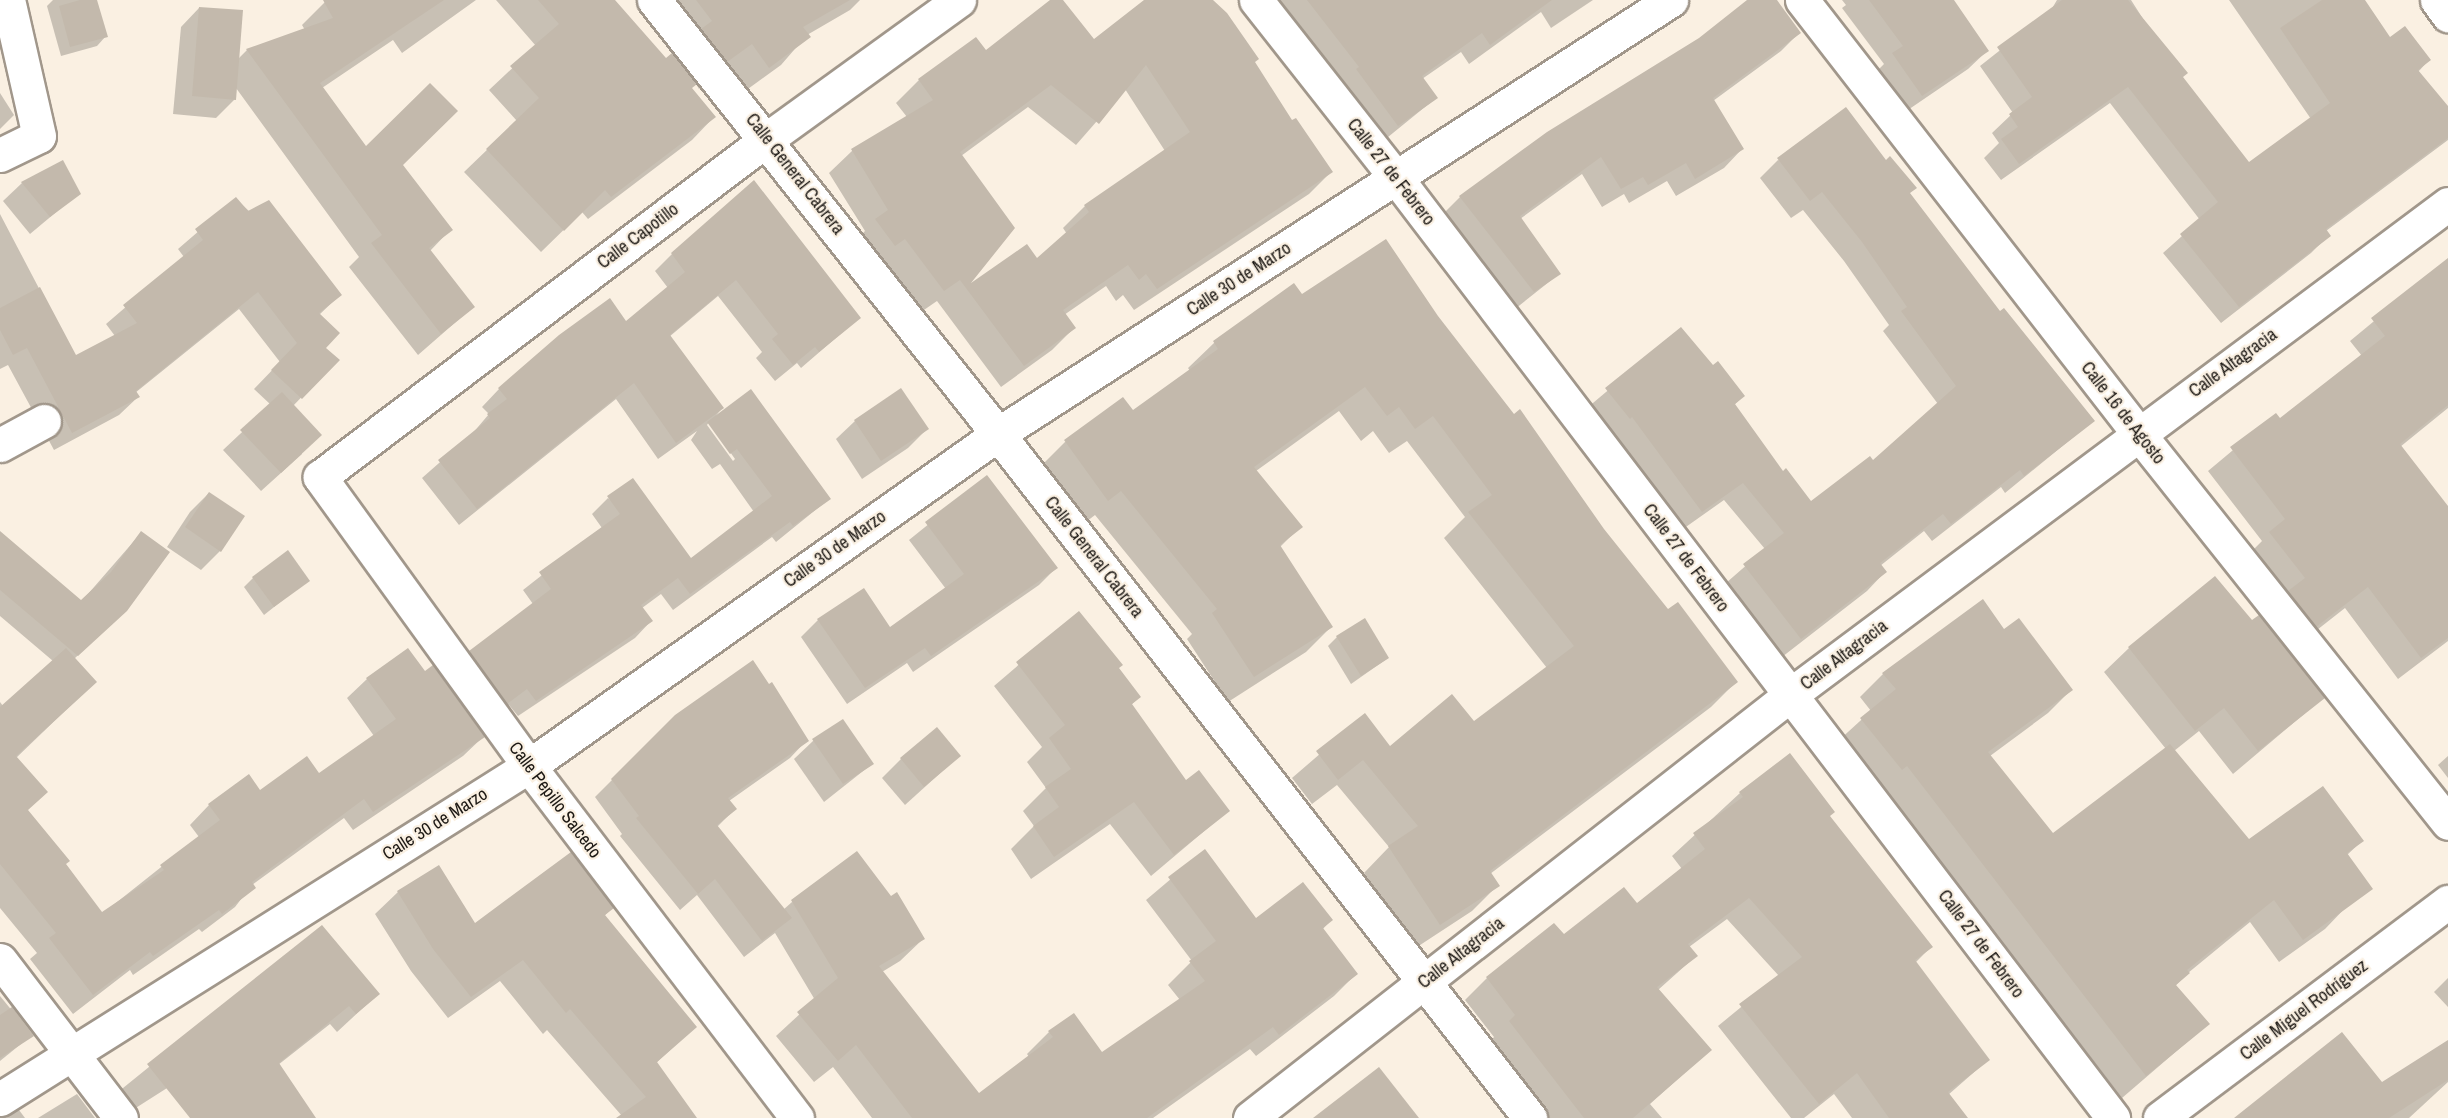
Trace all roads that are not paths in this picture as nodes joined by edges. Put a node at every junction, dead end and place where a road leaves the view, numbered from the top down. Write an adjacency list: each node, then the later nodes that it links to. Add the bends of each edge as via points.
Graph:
1 (8, 0): 10 (street, via 39,136)
2 (654, 0): 9 (street, Calle General Cabrera)
3 (959, 0): 9 (street, Calle Capotillo)
4 (1256, 0): 11 (street, Calle 27 de Febrero)
5 (1671, 0): 11 (street, Calle 30 de Marzo)
6 (1802, 0): 14 (street, Calle 16 de Agosto)
7 (2436, 0): 8 (street)
8 (2448, 15)
9 (767, 139): 15 (street, Calle General Cabrera); 17 (street, Calle Capotillo)
10 (0, 155)
11 (1397, 178): 15 (street, Calle 30 de Marzo); 18 (street, Calle 27 de Febrero)
12 (2448, 204): 14 (street, Calle Altagracia)
13 (44, 421): 16 (street)
14 (2138, 433): 18 (street, Calle Altagracia); 20 (street, Calle 16 de Agosto)
15 (998, 434): 19 (street, Calle 30 de Marzo); 23 (street, Calle General Cabrera)
16 (0, 445)
17 (320, 477): 19 (street, Calle Pepillo Salcedo)
18 (1791, 695): 23 (street, Calle Altagracia); 30 (street, Calle 27 de Febrero)
19 (529, 766): 24 (street, Calle 30 de Marzo); 27 (street, Calle Pepillo Salcedo)
20 (2448, 823)
21 (2448, 902): 31 (street, Calle Miguel Rodríguez)
22 (0, 960): 24 (street)
23 (1424, 982): 28 (street, Calle Altagracia); 29 (street, Calle General Cabrera)
24 (71, 1051): 25 (street, Calle 30 de Marzo); 26 (street)
25 (0, 1099)
26 (121, 1118)
27 (797, 1118)
28 (1250, 1118)
29 (1530, 1118)
30 (2114, 1118)
31 (2160, 1118)

